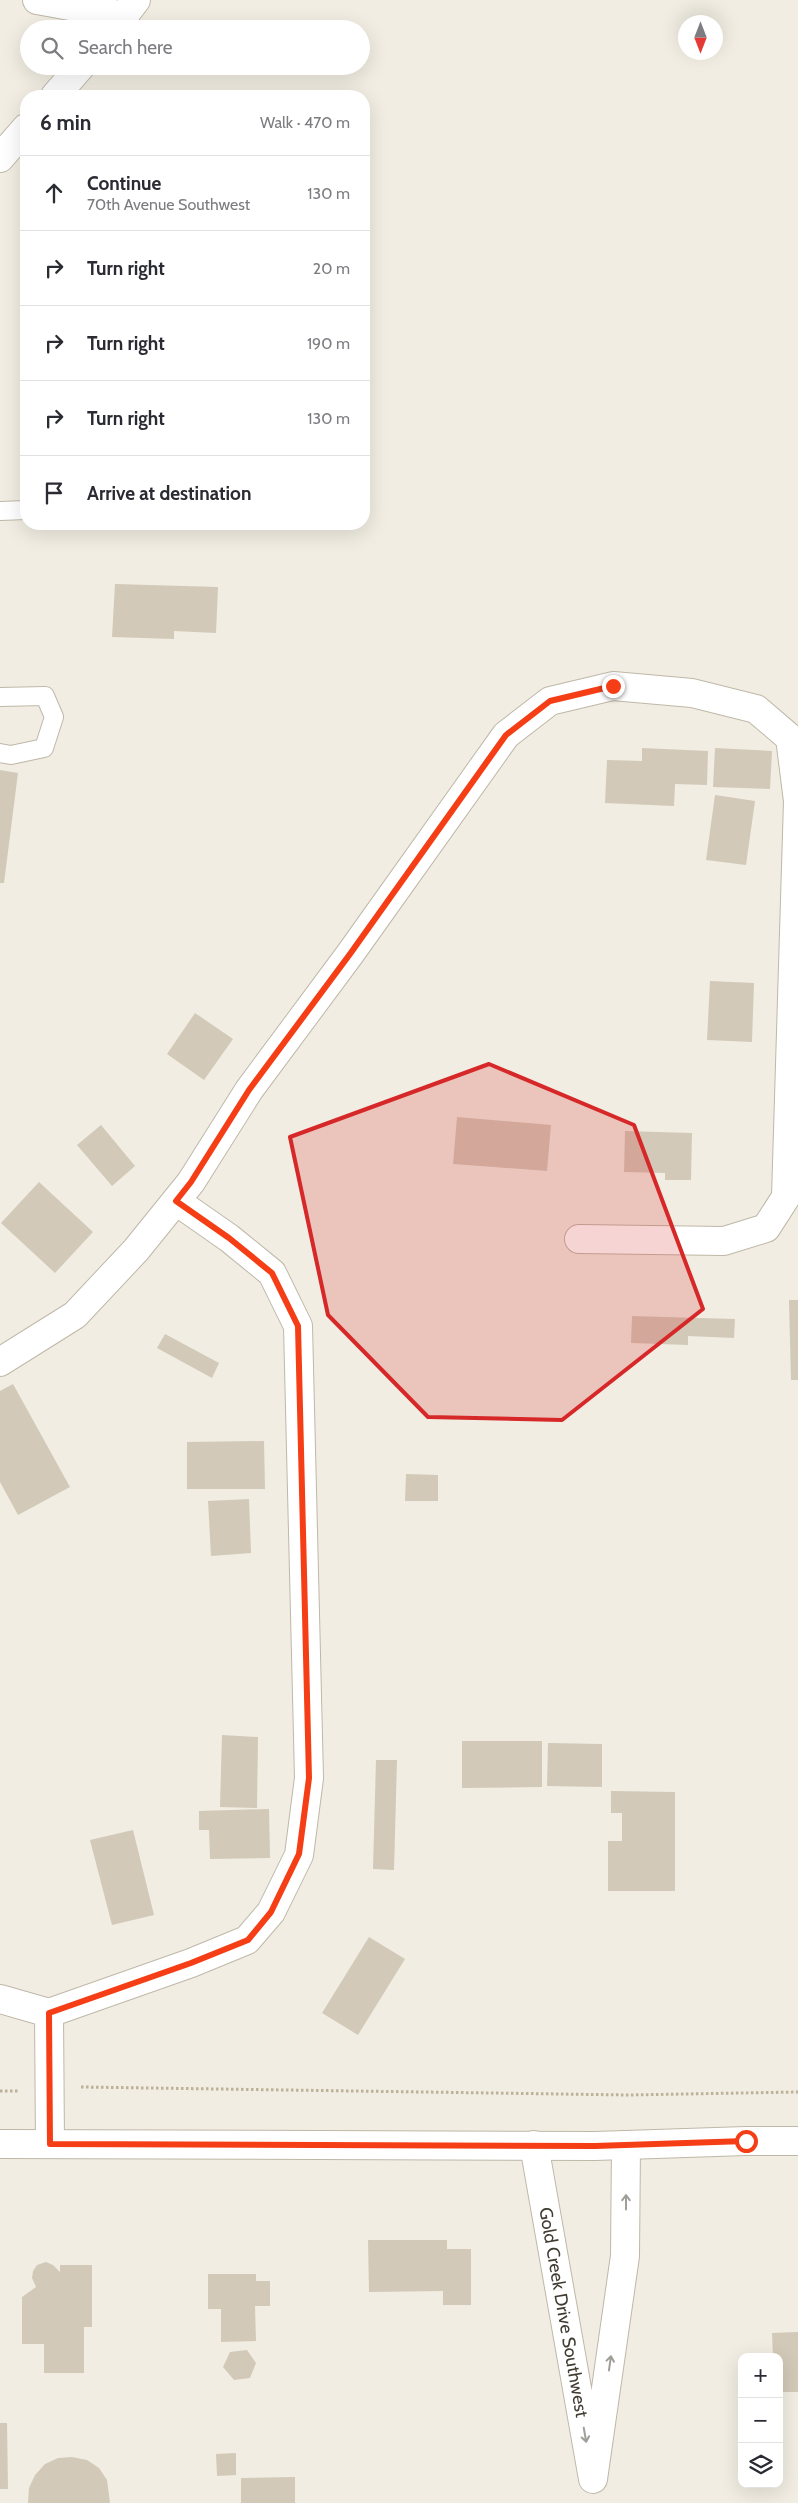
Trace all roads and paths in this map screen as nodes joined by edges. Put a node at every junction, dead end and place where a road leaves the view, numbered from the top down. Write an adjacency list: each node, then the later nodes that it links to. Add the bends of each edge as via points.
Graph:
1 (37, 0): 2 (street)
2 (125, 15)
3 (73, 75): 4 (street)
4 (60, 90)
5 (20, 135): 6 (street)
6 (0, 158)
7 (20, 510): 8 (lane)
8 (0, 511)
9 (0, 697): 10 (lane, via 45,696 54,717 44,748 11,756)
10 (0, 753)
11 (176, 1201): 12 (street, via 249,1090 506,735 550,701 613,686 692,693 756,709 790,738 798,801 786,1196 766,1228 724,1241); 13 (street, via 136,1250 74,1315); 15 (street, via 272,1273 298,1326 309,1778 299,1854 271,1912 248,1940)
12 (579, 1240)
13 (0, 1362)
14 (0, 1999): 15 (street)
15 (49, 2013): 16 (street)
16 (49, 2090): 17 (path); 18 (path, via 96,2086 628,2095); 21 (street)
17 (0, 2091)
18 (798, 2092)
19 (798, 2141): 23 (street)
20 (0, 2144): 21 (street)
21 (50, 2144): 22 (street)
22 (534, 2145): 23 (street); 24 (street, Gold Creek Drive Southwest, one-way to 24)
23 (626, 2145): 24 (street, Gold Creek Drive Southwest, one-way to 23, via 625,2256)
24 (592, 2491)

